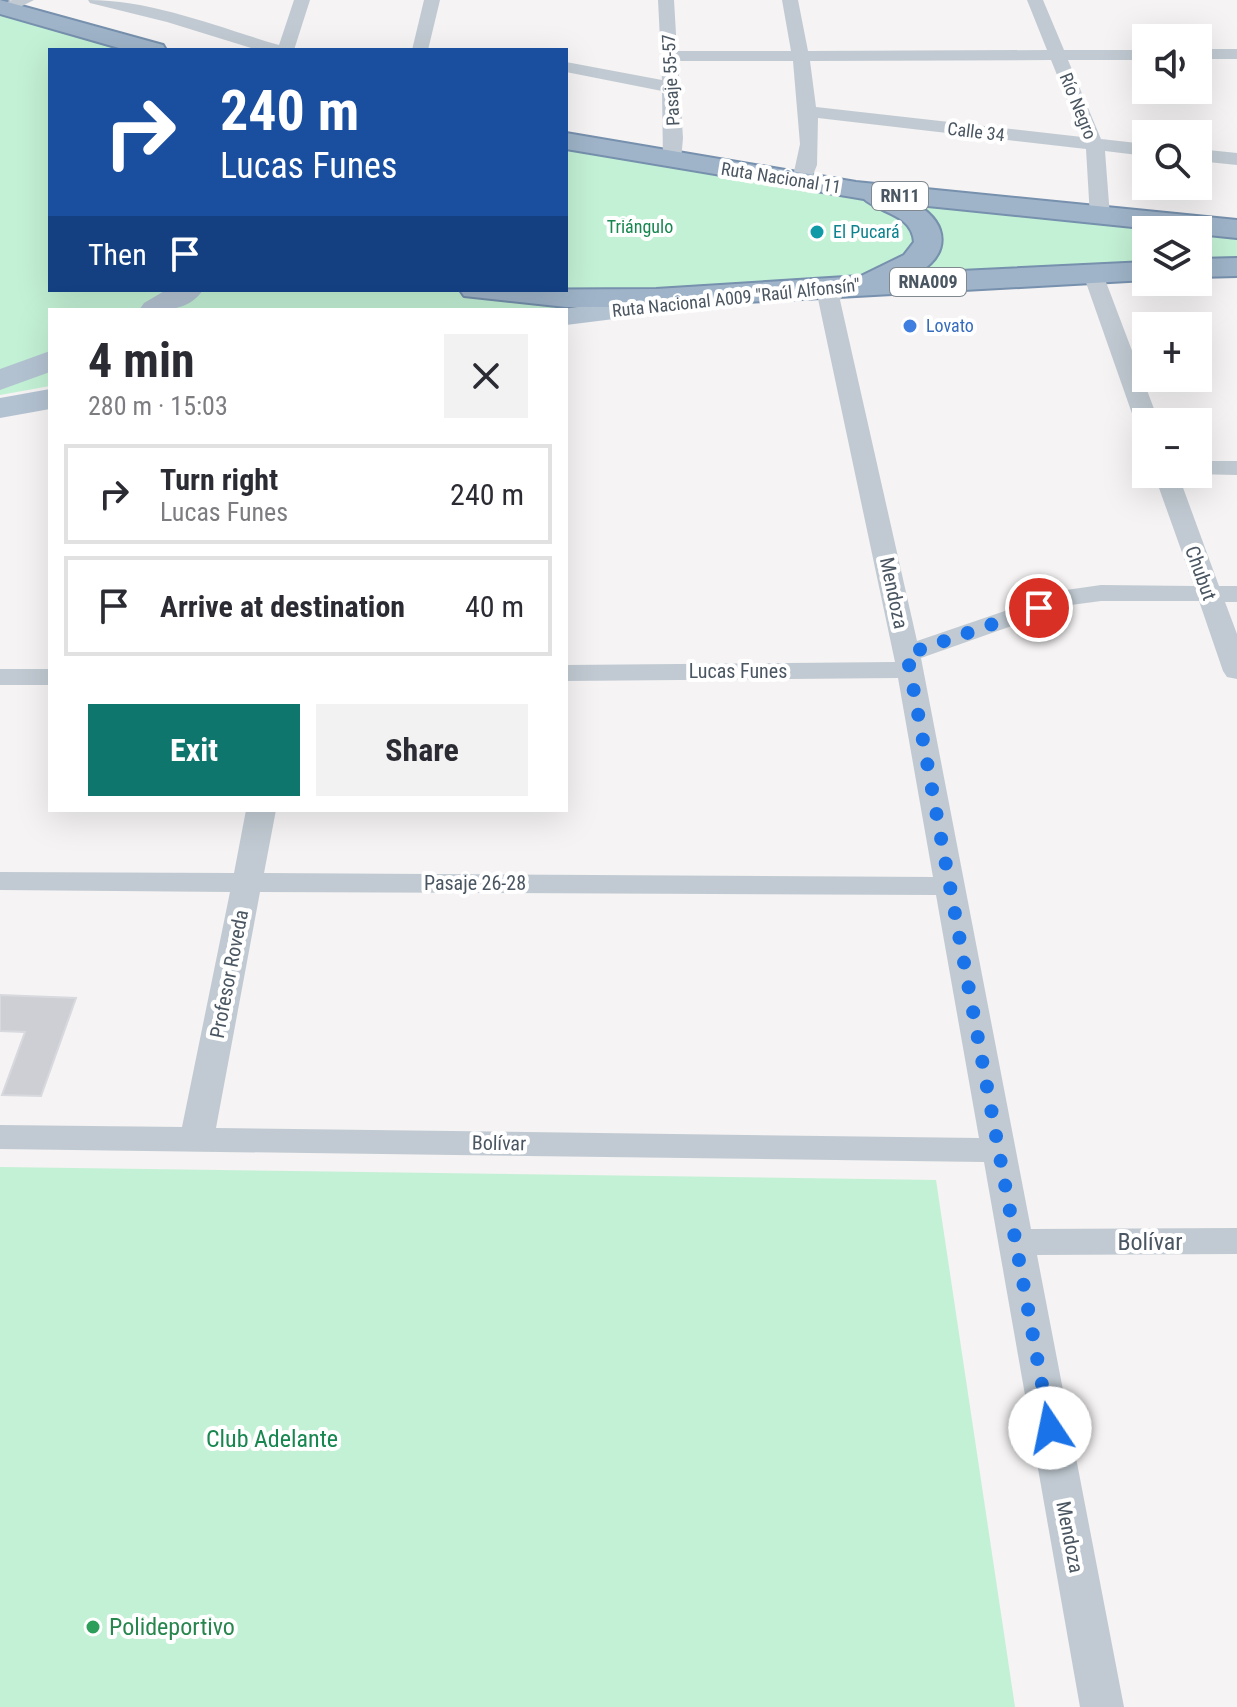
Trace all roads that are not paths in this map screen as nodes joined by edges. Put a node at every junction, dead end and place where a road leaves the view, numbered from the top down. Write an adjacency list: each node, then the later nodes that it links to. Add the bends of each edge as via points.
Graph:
1 (96, 0): 9 (street)
2 (302, 0): 10 (street)
3 (432, 0): 11 (street)
4 (666, 0): 16 (street, Pasaje 55-57)
5 (790, 0): 17 (street)
6 (1035, 0): 14 (street, Río Negro)
7 (11, 5): 8 (highway)
8 (145, 48)
9 (270, 48)
10 (287, 48)
11 (420, 48)
12 (1212, 54): 13 (street)
13 (1237, 54)
14 (1058, 55): 15 (street); 17 (street); 22 (street, Río Negro)
15 (1132, 55)
16 (670, 56): 17 (street); 19 (street, Pasaje 55-57)
17 (799, 56): 20 (street)
18 (568, 67): 19 (street)
19 (670, 87): 26 (street, Pasaje 55-57)
20 (807, 111): 22 (street, Calle 34); 27 (street, via 810,167)
21 (568, 141): 26 (highway, Ruta Nacional 11 / RN11)
22 (1095, 146): 23 (street, Calle 34); 29 (street, Río Negro)
23 (1132, 149)
24 (1212, 156): 25 (street)
25 (1237, 159)
26 (672, 160): 27 (highway, Ruta Nacional 11 / RN11)
27 (802, 181): 28 (highway, Ruta Nacional 11 / RN11)
28 (856, 190): 29 (highway, Ruta Nacional 11 / RN11); 35 (highway, RNA009, via 912,212 926,226 928,240 925,252 900,269)
29 (1100, 217): 30 (highway, Ruta Nacional 11 / RN11)
30 (1237, 229)
31 (1237, 267): 32 (highway)
32 (1212, 268)
33 (1132, 272): 34 (highway, Ruta Nacional A009 "Raúl Alfonsín" / RNA009)
34 (1093, 274): 35 (highway, Ruta Nacional A009 "Raúl Alfonsín" / RNA009); 43 (street)
35 (840, 287): 37 (highway, Ruta Nacional A009 "Raúl Alfonsín" / RNA009); 49 (street, Mendoza, via 829,299)
36 (492, 292): 37 (highway, RNA009, via 550,299)
37 (710, 298): 38 (main road, Ruta Nacional A009 "Raúl Alfonsín" / RNA009)
38 (568, 316)
39 (48, 362): 40 (main road)
40 (0, 380)
41 (48, 399): 42 (main road)
42 (0, 408)
43 (1142, 408)
44 (1212, 468): 45 (street)
45 (1237, 468)
46 (1171, 488): 47 (street, Chubut)
47 (1209, 594): 48 (street, Lucas Funes); 49 (street, Lucas Funes, via 1101,593 1066,598); 50 (street, Chubut)
48 (1237, 594)
49 (909, 662): 51 (street, Lucas Funes); 57 (street, Mendoza)
50 (1237, 671)
51 (568, 673)
52 (0, 677): 53 (street)
53 (48, 677)
54 (261, 812): 56 (street, Profesor Roveda)
55 (0, 881): 56 (street, Pasaje 26-28)
56 (247, 881): 57 (street, Pasaje 26-28); 59 (street, Profesor Roveda)
57 (950, 886): 60 (street, Mendoza)
58 (0, 1137): 59 (street, Bolívar)
59 (197, 1138): 60 (street, Bolívar)
60 (997, 1150): 62 (street, Mendoza)
61 (1237, 1241): 62 (street, Bolívar)
62 (1015, 1242): 63 (street, Mendoza)
63 (1102, 1707)

